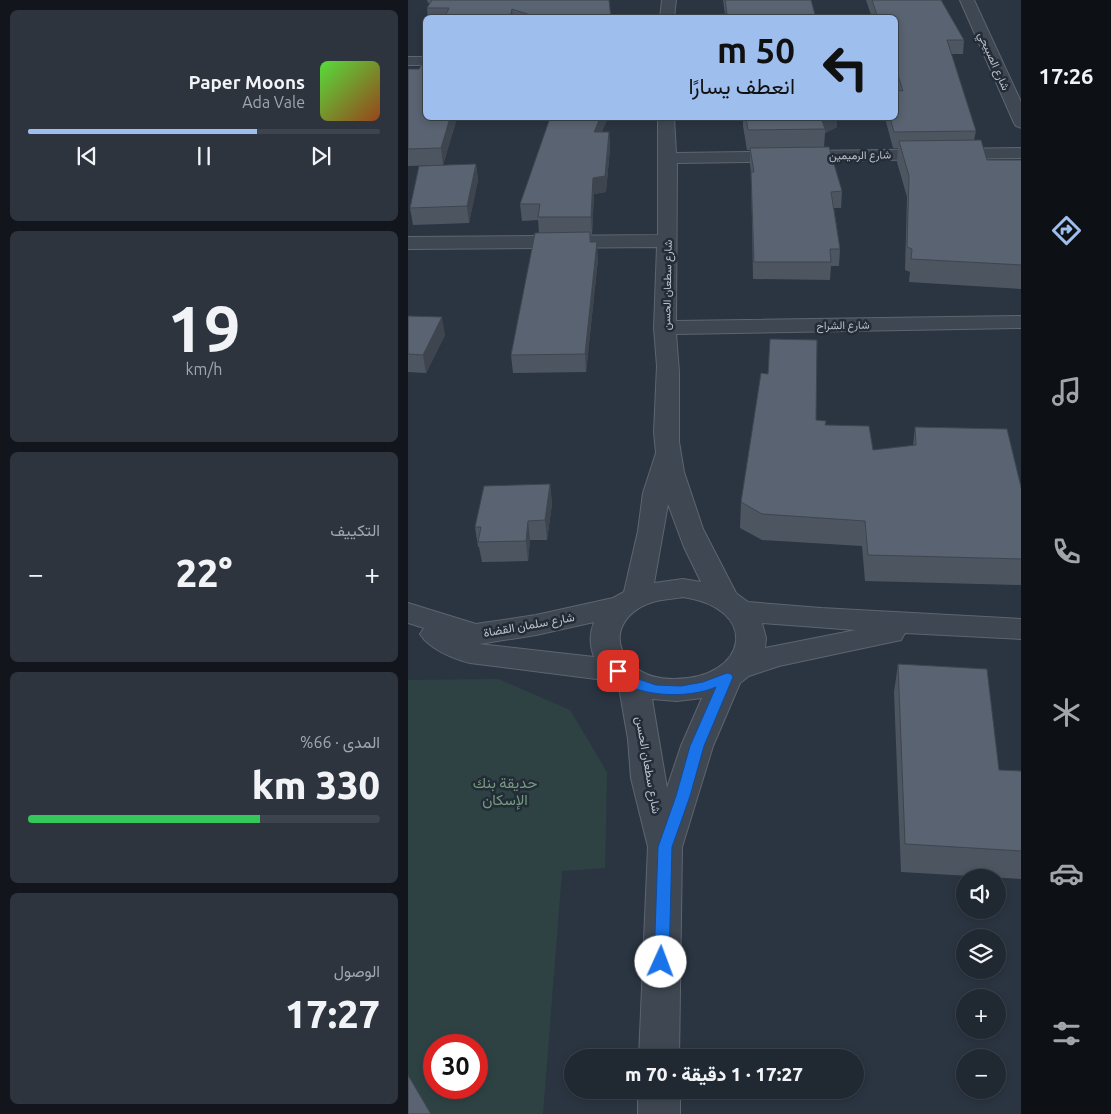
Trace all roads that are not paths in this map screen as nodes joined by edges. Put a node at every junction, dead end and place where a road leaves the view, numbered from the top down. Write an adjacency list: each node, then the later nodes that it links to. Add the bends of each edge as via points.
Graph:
1 (669, 0): 3 (street)
2 (968, 0): 7 (street, شارع الصبيحي)
3 (667, 15)
4 (408, 61): 5 (street)
5 (423, 61)
6 (666, 120): 9 (street, شارع سطعان الحسن)
7 (1022, 123)
8 (1022, 153): 9 (street, شارع الرميمين)
9 (669, 158): 10 (street, شارع سطعان الحسن)
10 (668, 241): 11 (street); 13 (street, شارع سطعان الحسن)
11 (408, 243)
12 (1022, 322): 13 (street, شارع الشراح)
13 (665, 328): 14 (street, شارع سطعان الحسن)
14 (668, 452): 15 (street, شارع سطعان الحسن, via 656,493 651,530); 16 (street, شارع سطعان الحسن, via 690,532 708,569)
15 (630, 601): 16 (street, via 660,590 683,588 705,592); 17 (street, شارع سلمان القضاة, via 536,625 475,634); 22 (street, via 609,620 603,638 606,655)
16 (733, 605): 19 (street); 21 (street, via 749,624 753,639 749,653)
17 (408, 613)
18 (408, 619): 22 (street, شارع سلمان القضاة, via 470,654)
19 (934, 625): 20 (street); 21 (street, via 813,647 775,656)
20 (1022, 629)
21 (733, 672): 22 (street, via 706,687 681,691 656,689); 23 (street, شارع سطعان الحسن, via 697,746)
22 (626, 677): 23 (street, شارع سطعان الحسن, via 644,738 648,778)
23 (665, 847): 24 (street, شارع سطعان الحسن)
24 (658, 1049)
25 (659, 1099): 26 (street)
26 (659, 1114)

